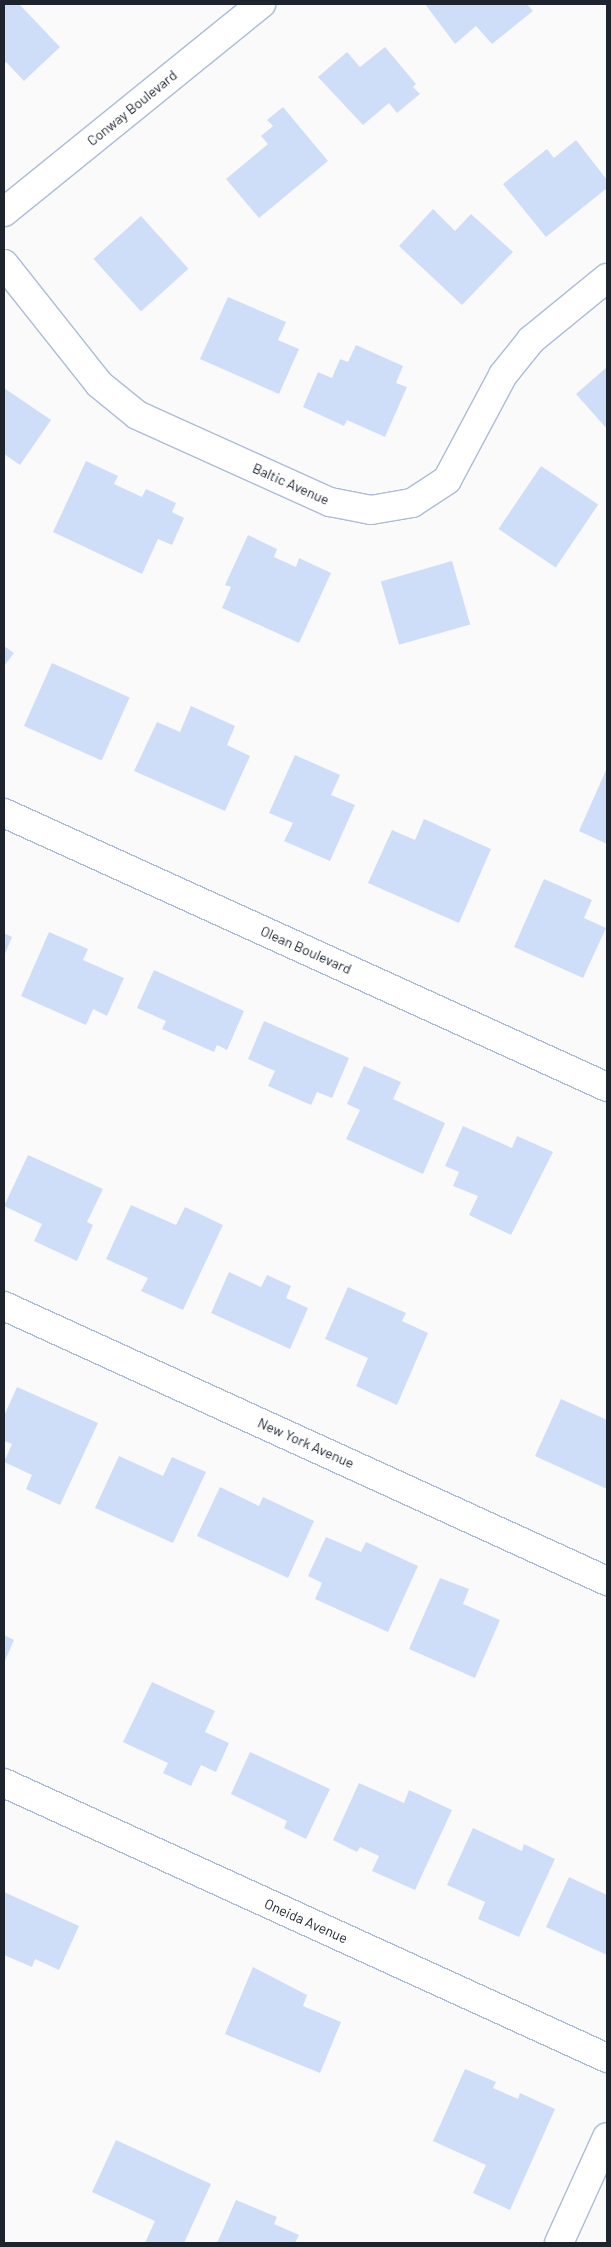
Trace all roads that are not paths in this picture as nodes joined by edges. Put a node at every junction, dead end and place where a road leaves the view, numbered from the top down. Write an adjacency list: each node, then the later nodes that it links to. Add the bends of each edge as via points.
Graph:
1 (261, 4): 2 (street, Conway Boulevard)
2 (4, 212)
3 (4, 264): 4 (street, Baltic Avenue, via 99,384 137,414 330,502 371,510 412,503 446,480 503,375 531,340)
4 (607, 278)
5 (4, 813): 6 (street, Olean Boulevard)
6 (607, 1087)
7 (4, 1306): 8 (street, New York Avenue)
8 (607, 1580)
9 (4, 1783): 10 (street, Oneida Avenue)
10 (607, 2058)
11 (607, 2137): 12 (street)
12 (559, 2243)

